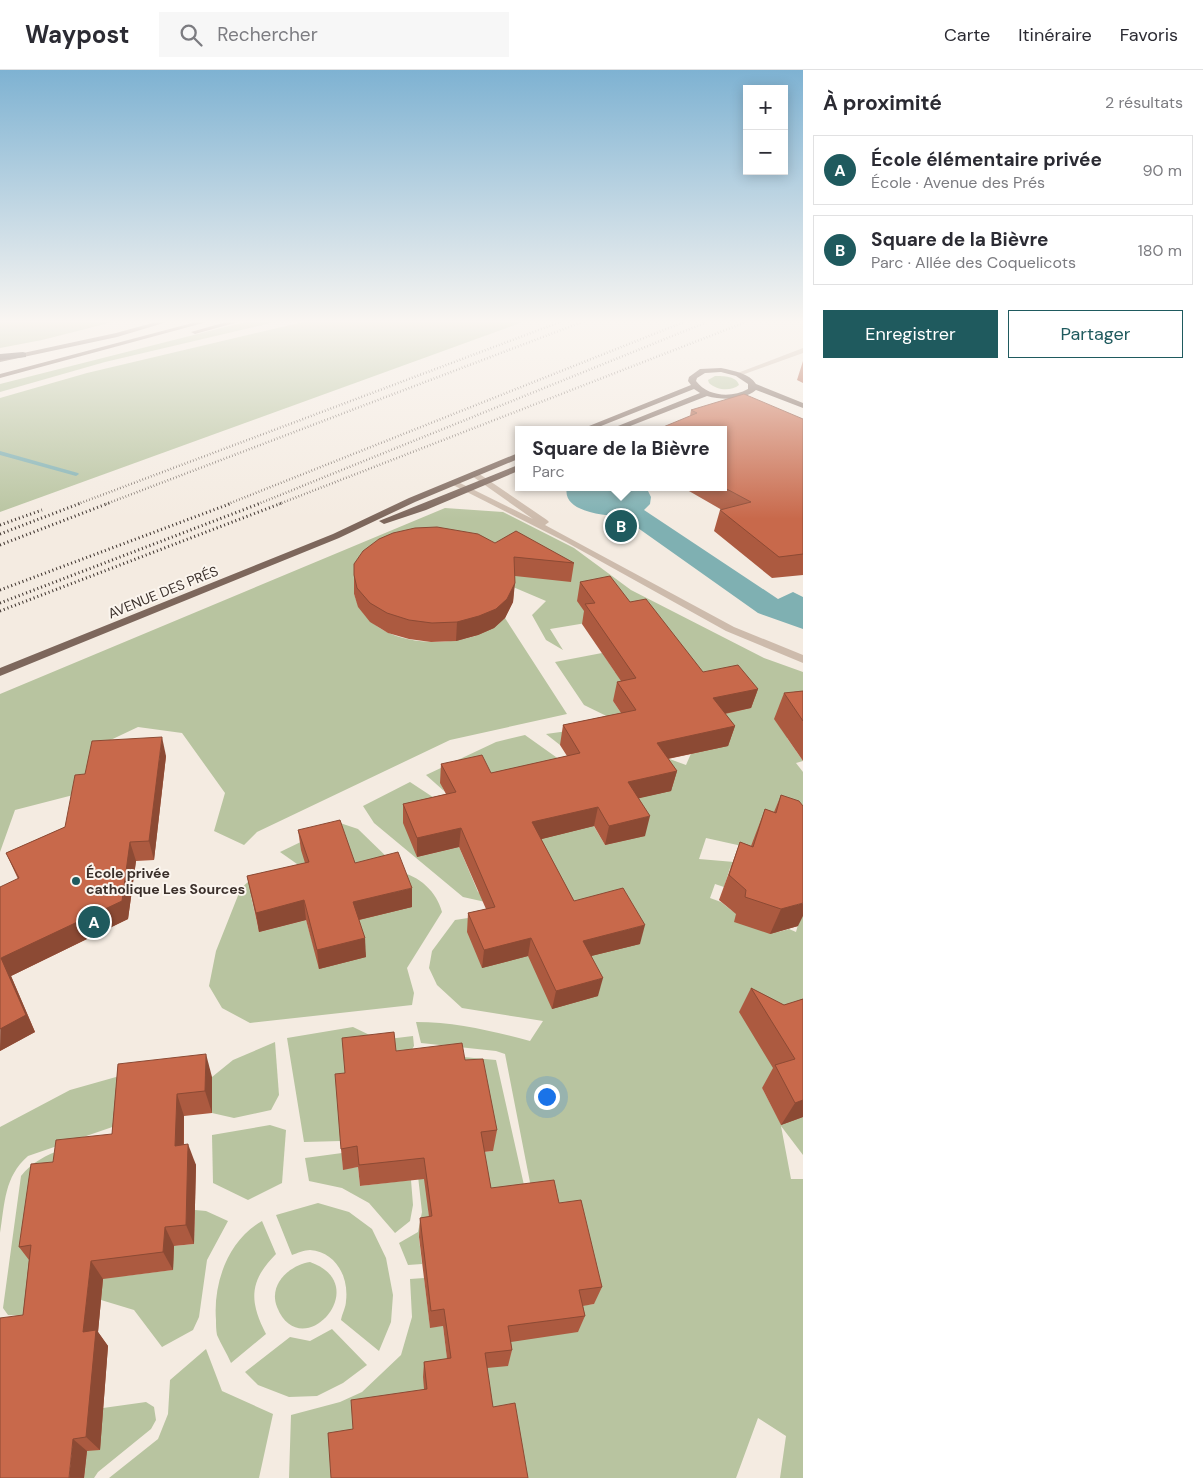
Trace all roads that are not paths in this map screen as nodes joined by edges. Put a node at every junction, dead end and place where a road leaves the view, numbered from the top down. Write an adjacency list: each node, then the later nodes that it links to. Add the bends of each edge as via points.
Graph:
1 (690, 388): 9 (main road)
2 (697, 388): 5 (main road)
3 (752, 388): 6 (main road)
4 (757, 388): 8 (main road)
5 (707, 393): 6 (main road); 10 (main road)
6 (735, 396): 7 (main road)
7 (748, 403)
8 (803, 406)
9 (593, 426)
10 (622, 426)
11 (515, 457): 13 (main road, AVENUE DES PRÉS)
12 (515, 469): 14 (main road, AVENUE DES PRÉS)
13 (475, 474): 14 (street); 15 (main road, AVENUE DES PRÉS)
14 (487, 481): 16 (main road, AVENUE DES PRÉS); 18 (street)
15 (453, 483): 16 (street); 17 (main road, AVENUE DES PRÉS)
16 (466, 490): 17 (main road, AVENUE DES PRÉS, via 423,508); 18 (street)
17 (336, 536): 20 (main road, AVENUE DES PRÉS)
18 (568, 540): 19 (street, via 730,629)
19 (803, 659)
20 (0, 672)

